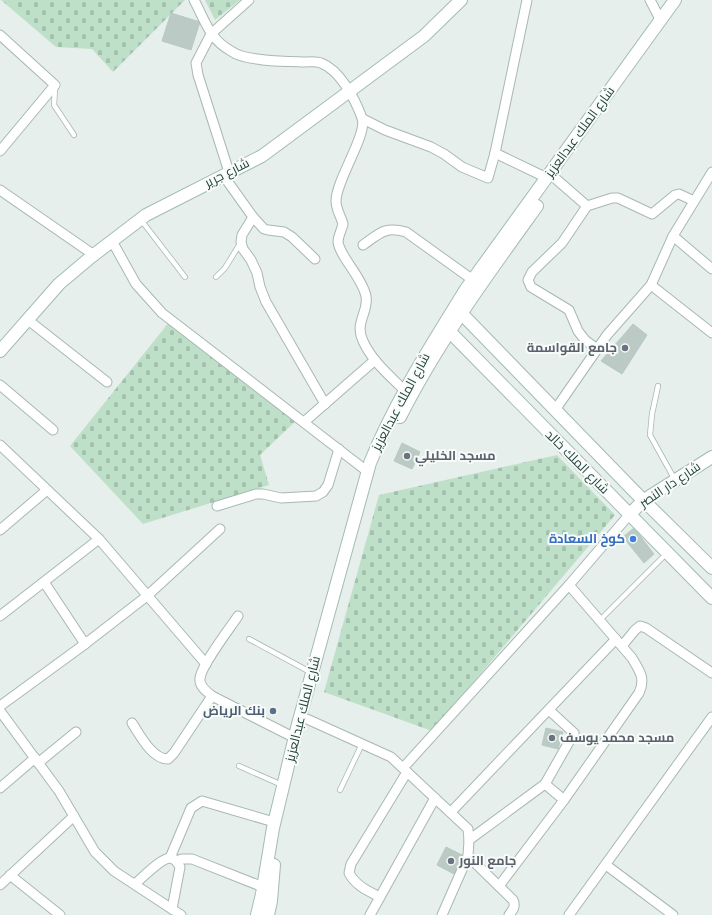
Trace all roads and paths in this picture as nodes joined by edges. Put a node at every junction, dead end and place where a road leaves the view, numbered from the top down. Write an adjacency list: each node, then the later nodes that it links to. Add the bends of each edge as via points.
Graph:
1 (194, 0): 9 (street)
2 (249, 0): 9 (street)
3 (461, 0): 12 (street, شارع جرير, via 424,36)
4 (527, 0): 16 (street)
5 (650, 0): 8 (street)
6 (675, 0): 8 (street, شارع الملك عبدالعزيز)
7 (683, 0): 19 (street, شارع الملك عبدالعزيز)
8 (661, 20): 19 (street, شارع الملك عبدالعزيز)
9 (211, 34): 12 (street, via 231,52 247,58 320,62 334,72); 18 (street, via 196,63)
10 (0, 35): 11 (street)
11 (55, 85): 14 (lane, via 54,105); 15 (street)
12 (350, 91): 13 (street); 18 (street, شارع جرير, via 262,156)
13 (363, 119): 16 (street, via 431,147 488,178); 42 (street, via 349,165 338,185 336,201 343,224 338,240 340,249 366,297 359,330 370,356)
14 (74, 135)
15 (0, 151)
16 (495, 153): 19 (street)
17 (712, 172): 21 (street)
18 (226, 174): 23 (street); 24 (street, شارع جرير)
19 (551, 178): 22 (street); 34 (street, شارع الملك عبدالعزيز); 36 (street, شارع الملك عبدالعزيز)
20 (0, 190): 29 (street)
21 (694, 201): 22 (street, via 679,194 675,195 652,214 618,198); 25 (street)
22 (587, 206): 40 (street, via 562,243 532,272 528,280 531,287 569,310 578,331)
23 (253, 217): 27 (street, via 242,235); 30 (street, via 268,230 284,232)
24 (141, 219): 26 (street, شارع جرير); 32 (lane)
25 (673, 236): 31 (street); 35 (street)
26 (112, 241): 29 (street, شارع جرير); 49 (street, via 136,284 162,313)
27 (241, 242): 33 (lane, via 225,268); 47 (street, via 257,274 266,302)
28 (363, 245): 34 (street, via 386,230 406,232)
29 (94, 255): 37 (street, شارع جرير, via 59,284)
30 (315, 259)
31 (712, 269)
32 (185, 277)
33 (216, 277)
34 (473, 280): 36 (street, شارع الملك عبدالعزيز)
35 (651, 285): 39 (street); 40 (street)
36 (457, 310): 38 (street, شارع الملك عبدالعزيز); 48 (street, شارع الملك خالد)
37 (28, 320): 41 (street, شارع جرير); 43 (street)
38 (446, 329): 46 (street, شارع الملك عبدالعزيز); 59 (street, شارع الملك خالد); 83 (street, شارع الملك عبدالعزيز, via 387,441 378,466)
39 (712, 333)
40 (597, 349): 48 (street)
41 (0, 351)
42 (375, 360): 46 (street); 47 (street)
43 (107, 382)
44 (0, 385): 50 (street)
45 (658, 386): 55 (lane, via 650,435)
46 (404, 390): 54 (street, شارع الملك عبدالعزيز, via 380,437)
47 (325, 404): 49 (street)
48 (555, 410): 57 (street, شارع الملك خالد)
49 (304, 422): 52 (street)
50 (53, 430)
51 (0, 445): 56 (street)
52 (339, 449): 54 (street); 58 (street, via 328,485 316,496 281,498 256,494)
53 (712, 457): 55 (street, شارع دار النصر)
54 (368, 472): 76 (street, شارع الملك عبدالعزيز)
55 (675, 480): 57 (street, شارع دار النصر)
56 (47, 490): 61 (street); 62 (street)
57 (644, 500): 59 (street, شارع دار النصر); 64 (street, شارع الملك خالد)
58 (217, 506)
59 (629, 514): 63 (street, شارع الملك خالد); 66 (street)
60 (220, 529): 67 (street)
61 (0, 530)
62 (99, 540): 65 (street); 67 (street)
63 (667, 553): 68 (street, شارع الملك خالد); 71 (lane)
64 (712, 568)
65 (44, 582): 69 (street); 74 (street)
66 (569, 585): 71 (street); 90 (street)
67 (146, 596): 74 (street); 75 (street)
68 (712, 598)
69 (0, 616)
70 (238, 616): 75 (street)
71 (600, 620): 73 (street)
72 (249, 639): 76 (lane)
73 (619, 643): 77 (street, via 640,626); 80 (street); 96 (street, via 639,670 642,687)
74 (85, 644): 79 (street)
75 (206, 664): 78 (street, via 199,680 204,690)
76 (312, 673): 86 (street, شارع الملك عبدالعزيز)
77 (712, 673)
78 (212, 696): 84 (street, via 168,759 162,759 154,754); 86 (street)
79 (0, 706)
80 (549, 710): 91 (street, via 574,734); 97 (street)
81 (0, 711): 88 (street)
82 (712, 717): 103 (street)
83 (307, 719): 87 (street); 115 (street, شارع الملك عبدالعزيز, via 278,834)
84 (132, 723)
85 (76, 732): 88 (street)
86 (294, 738): 92 (street, شارع الملك عبدالعزيز)
87 (362, 744): 90 (street, via 391,757); 94 (lane)
88 (37, 761): 93 (street); 98 (street)
89 (239, 766): 92 (lane)
90 (405, 770): 95 (street); 109 (street, via 351,864 349,873 353,881)
91 (545, 784): 96 (street); 100 (street)
92 (283, 786): 99 (street, شارع الملك عبدالعزيز)
93 (0, 788)
94 (340, 790)
95 (435, 798): 97 (street); 109 (street)
96 (564, 800): 107 (street)
97 (451, 812): 100 (street, via 468,829)
98 (74, 816): 104 (street); 105 (street, via 95,852 114,871)
99 (274, 822): 102 (street, via 202,801 191,808); 108 (street, شارع الملك عبدالعزيز)
100 (469, 840): 101 (street)
101 (468, 856): 107 (street); 117 (street)
102 (173, 860): 105 (street, via 163,859); 108 (street, via 192,859); 110 (street, via 180,867)
103 (606, 865): 111 (street); 119 (street)
104 (10, 875): 106 (street); 112 (street)
105 (135, 884): 110 (street)
106 (0, 885)
107 (499, 886): 118 (street, via 515,904)
108 (263, 887): 114 (street, شارع الملك عبدالعزيز)
109 (380, 898): 116 (street)
110 (172, 909): 113 (street)
111 (668, 914)
112 (60, 915)
113 (181, 915)
114 (257, 915)
115 (268, 915)
116 (370, 915)
117 (442, 915)
118 (509, 915)
119 (569, 915)

